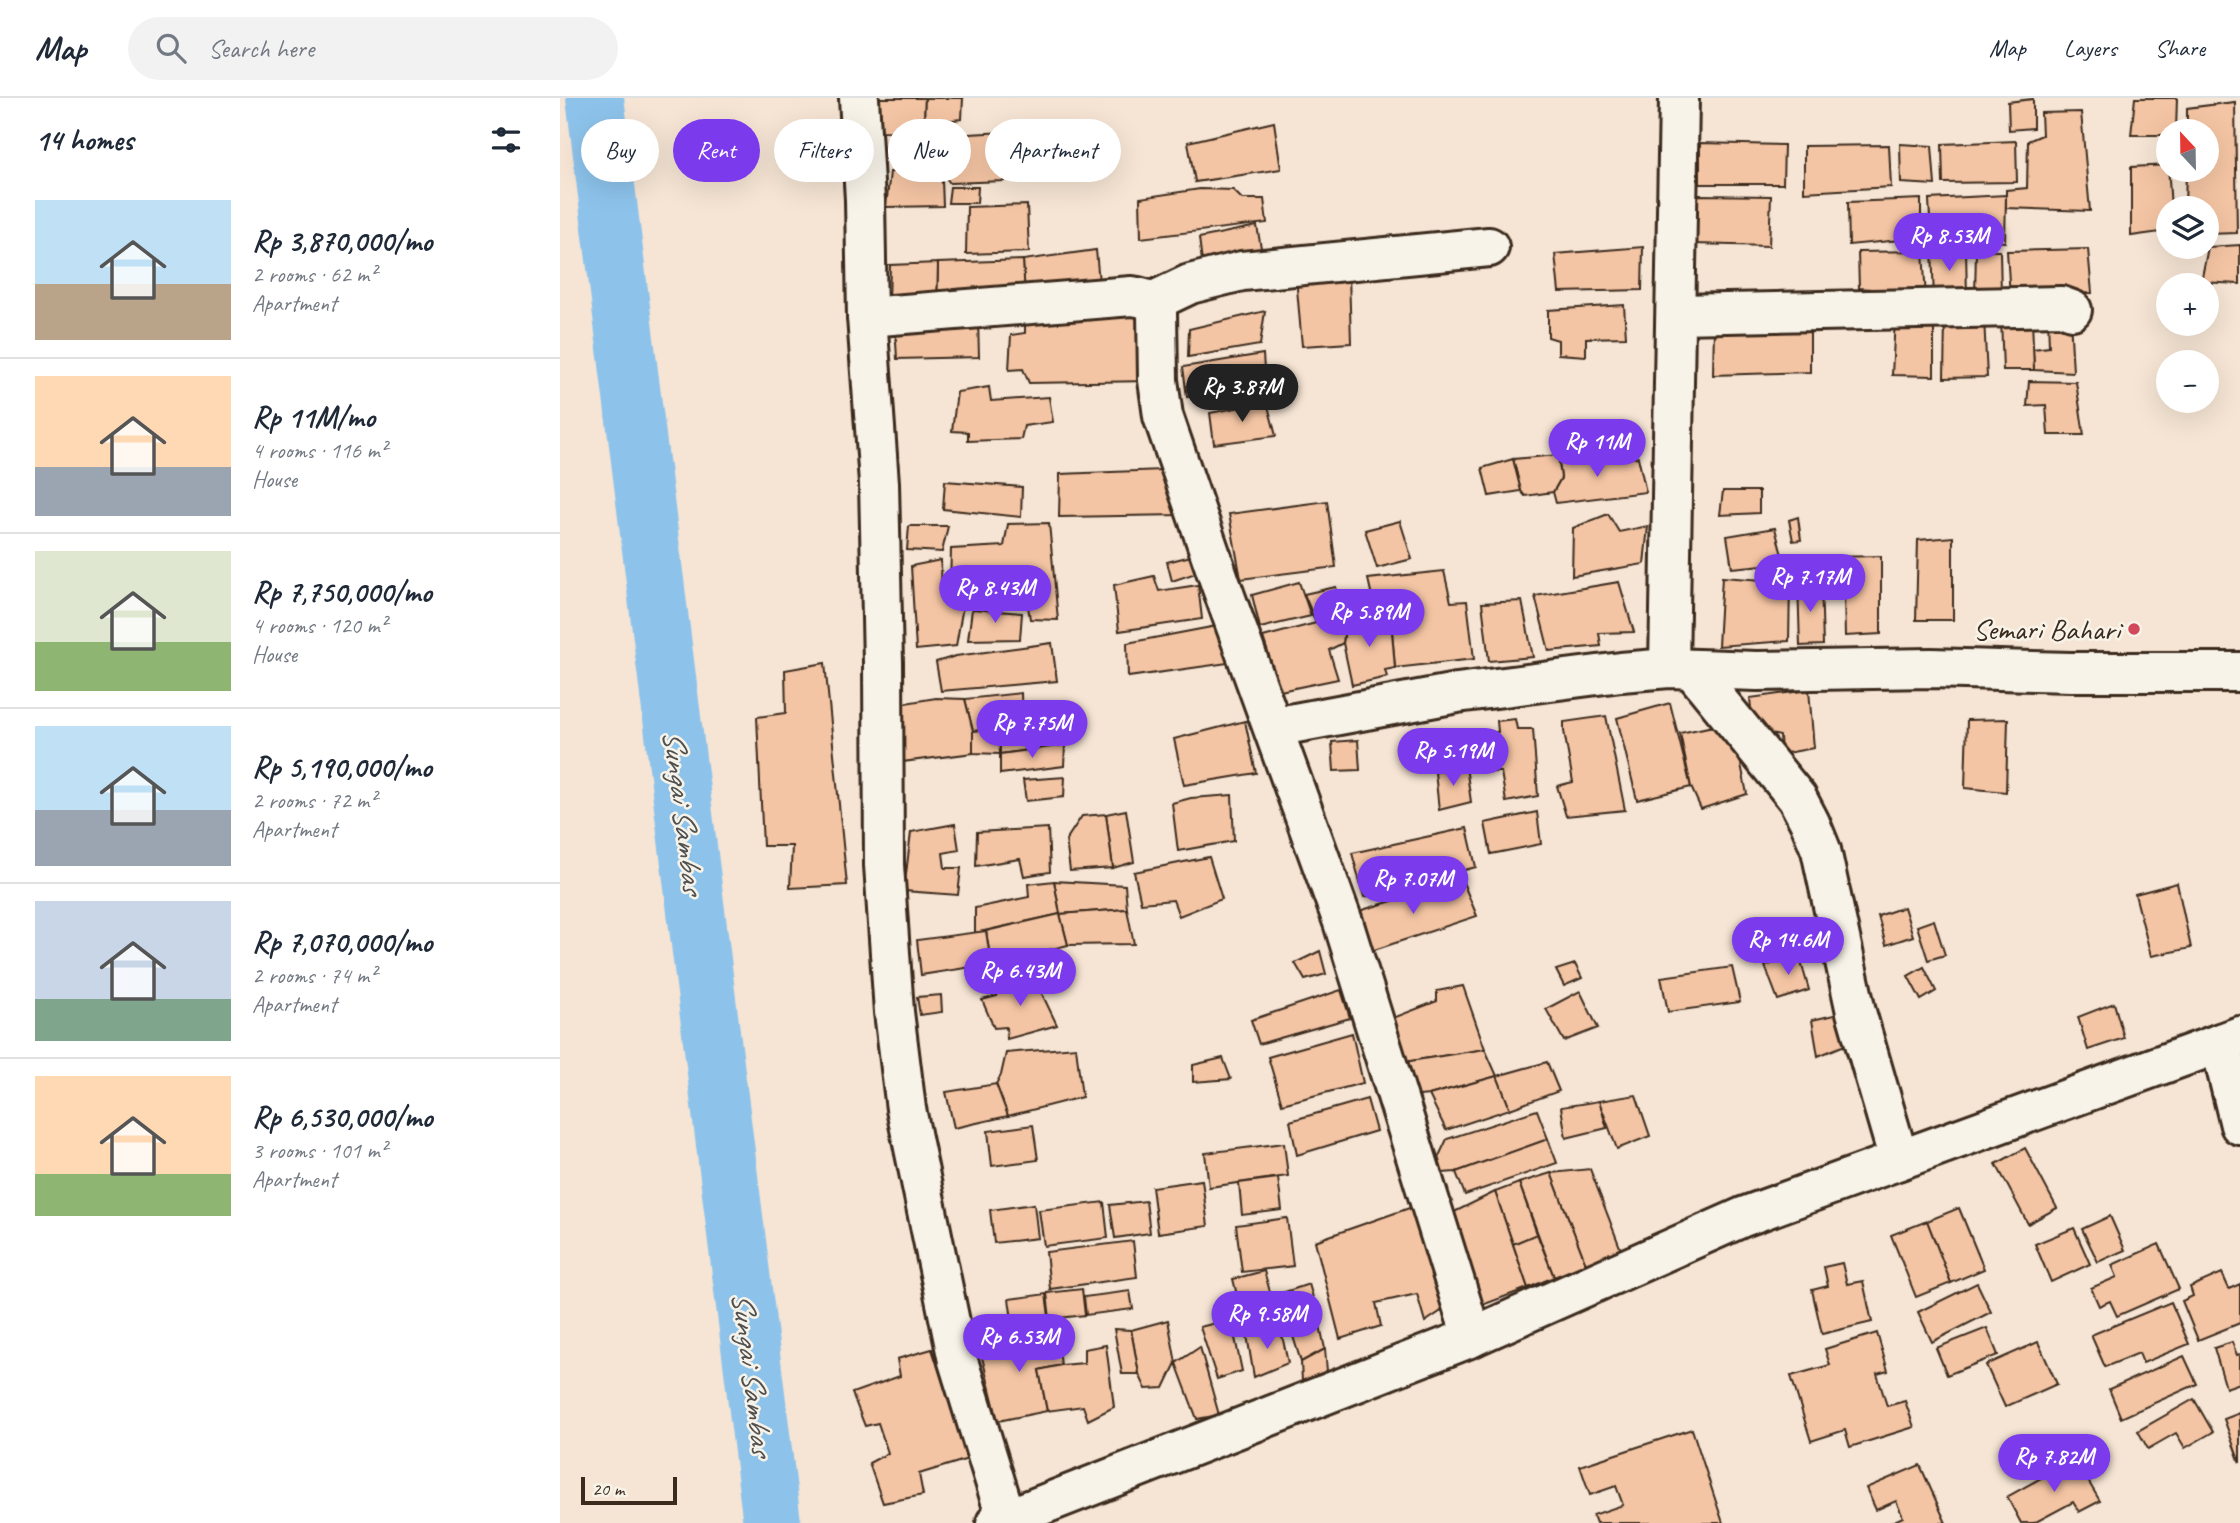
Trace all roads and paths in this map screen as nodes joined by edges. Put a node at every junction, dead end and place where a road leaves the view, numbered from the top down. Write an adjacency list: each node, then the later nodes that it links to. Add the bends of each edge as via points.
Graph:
1 (859, 98): 7 (street)
2 (1679, 98): 6 (street)
3 (1489, 247): 4 (street, via 1242,271 1189,284)
4 (1152, 302): 7 (street, via 1132,296); 10 (street, via 1157,313 1163,416)
5 (2072, 310): 6 (street, via 2061,306)
6 (1677, 314): 8 (street, via 1671,444)
7 (867, 317): 15 (street, via 879,483 884,865 894,1012 926,1210 958,1361)
8 (1681, 668): 9 (street); 10 (street, via 1457,693); 13 (street, via 1797,798 1810,822 1821,850 1856,1012)
9 (2240, 672)
10 (1274, 727): 14 (street, via 1343,922)
11 (2230, 1040): 12 (street); 13 (street)
12 (2240, 1125)
13 (1899, 1160): 14 (street, via 1743,1217)
14 (1472, 1337): 15 (street)
15 (1001, 1520)

